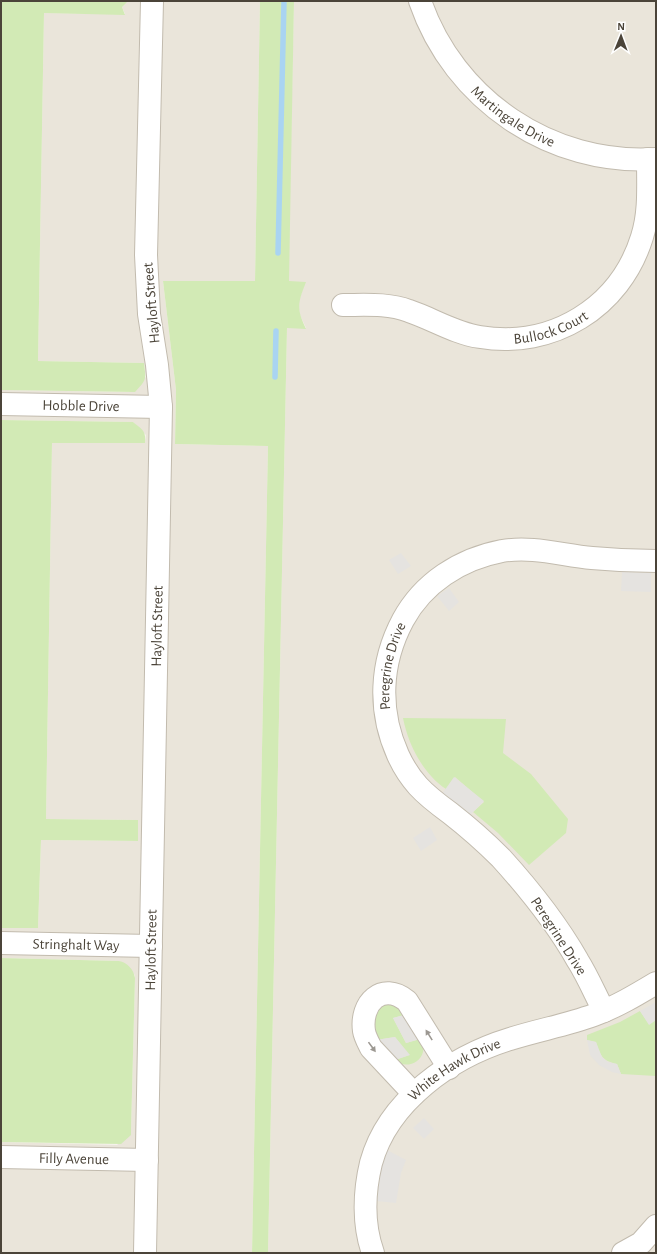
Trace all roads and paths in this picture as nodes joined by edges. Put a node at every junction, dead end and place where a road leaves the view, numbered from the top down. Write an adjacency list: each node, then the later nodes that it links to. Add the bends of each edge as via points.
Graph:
1 (152, 1): 6 (street, Hayloft Street, via 146,255 149,314)
2 (420, 1): 3 (street, Martingale Drive, via 441,48 479,94 502,114 549,140 581,152 613,158)
3 (652, 159): 4 (street, Bullock Court, via 649,204 642,237 624,277 604,300 566,326 534,337 498,339 461,332 400,308)
4 (343, 305)
5 (1, 404): 6 (street, Hobble Drive)
6 (161, 407): 9 (street, Hayloft Street)
7 (656, 561): 11 (street, Peregrine Drive, via 592,558 527,549 499,552 467,562 442,576 415,602 393,643 385,677 384,701 388,727 395,748 410,775 426,794 487,845 533,896 579,962)
8 (1, 943): 9 (street, Stringhalt Way)
9 (151, 946): 15 (street, Hayloft Street)
10 (656, 983): 11 (street, White Hawk Drive, via 627,1001)
11 (604, 1011): 12 (street, White Hawk Drive, via 561,1026 509,1039)
12 (450, 1068): 13 (street, White Hawk Drive); 13 (street, one-way to 13, via 407,1001 392,993 377,996 371,1001 365,1014 364,1031 367,1040 371,1048)
13 (414, 1094): 19 (street, White Hawk Drive, via 398,1111 384,1133 370,1168 366,1218)
14 (1, 1157): 15 (street, Filly Avenue)
15 (147, 1160): 18 (street, Hayloft Street)
16 (656, 1226): 17 (street)
17 (640, 1247)
18 (146, 1253)
19 (373, 1253)

